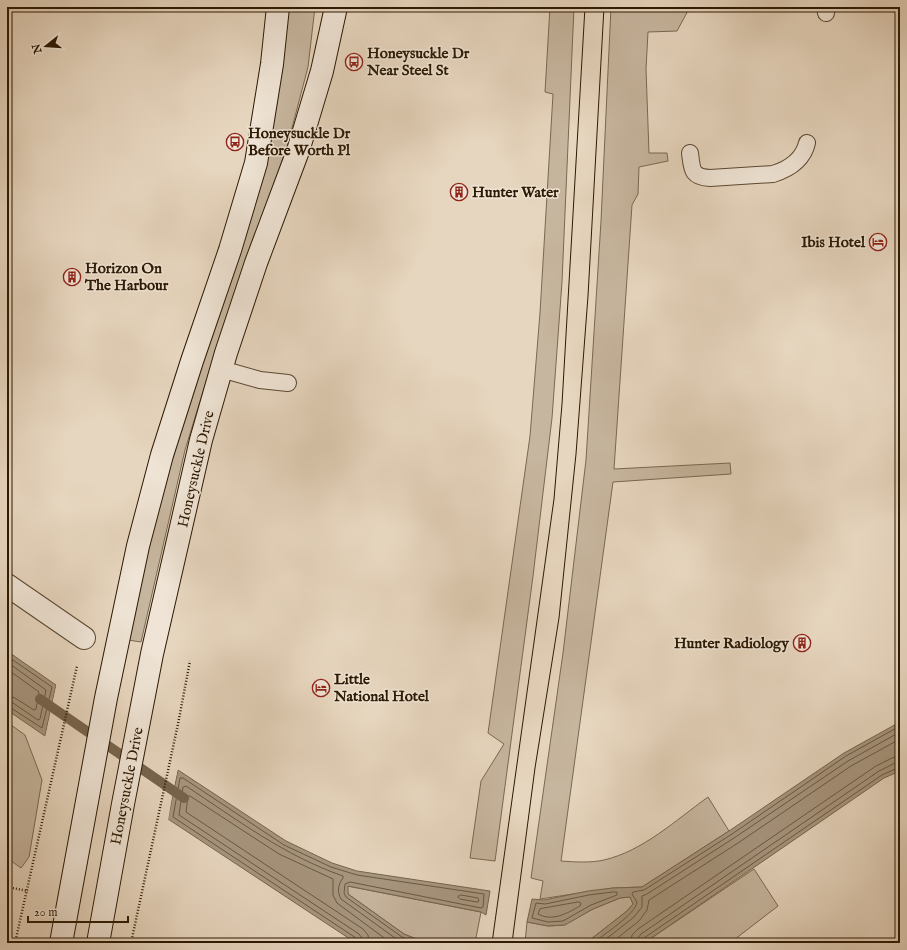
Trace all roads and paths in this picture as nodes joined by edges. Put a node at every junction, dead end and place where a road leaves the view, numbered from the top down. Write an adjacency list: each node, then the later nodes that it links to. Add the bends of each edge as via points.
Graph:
1 (278, 7): 14 (main road, Honeysuckle Drive, via 272,64 256,163 162,455 138,546 106,698)
2 (336, 7): 5 (main road, Honeysuckle Drive, via 322,72 298,151 256,263)
3 (807, 143): 4 (lane, via 800,158 783,171 773,174 701,178 692,168)
4 (690, 153)
5 (221, 369): 6 (lane, via 260,380); 15 (main road, Honeysuckle Drive, via 201,440 152,654)
6 (288, 383)
7 (7, 585): 8 (main road)
8 (84, 638)
9 (190, 661): 16 (path)
10 (76, 675): 12 (path)
11 (7, 888): 12 (path)
12 (28, 891): 13 (path)
13 (16, 943)
14 (60, 943)
15 (98, 943)
16 (131, 943)

